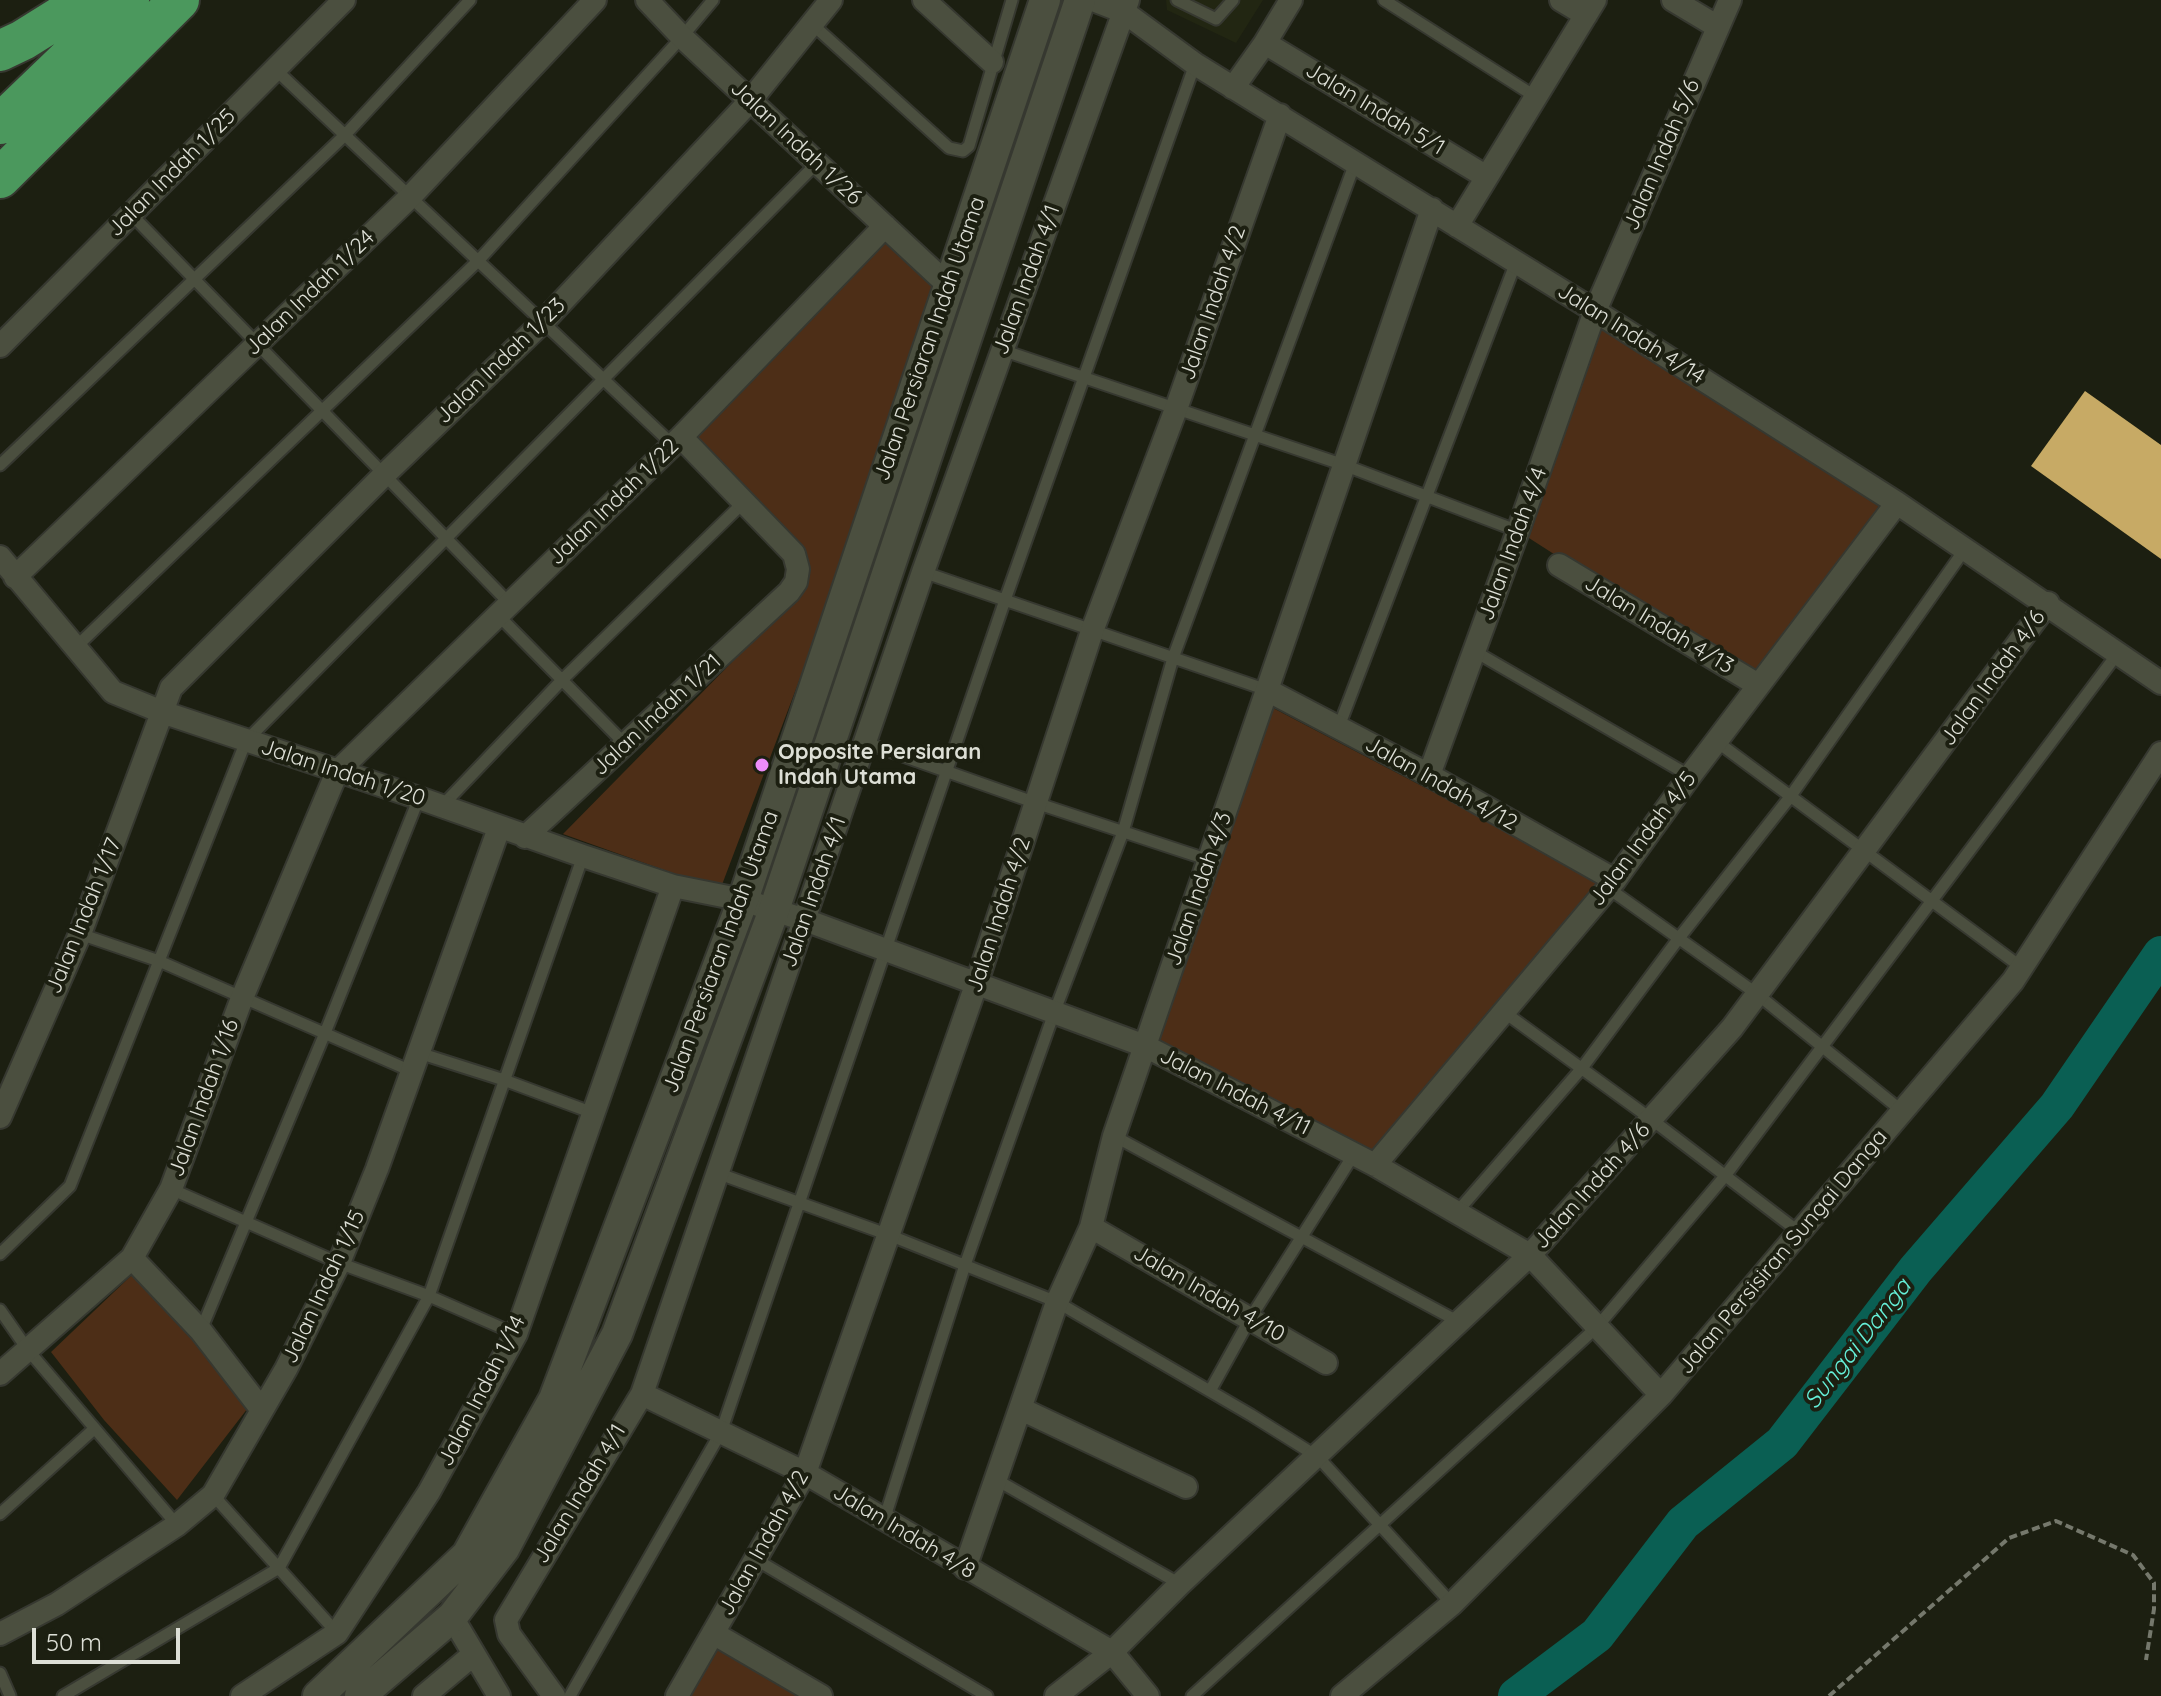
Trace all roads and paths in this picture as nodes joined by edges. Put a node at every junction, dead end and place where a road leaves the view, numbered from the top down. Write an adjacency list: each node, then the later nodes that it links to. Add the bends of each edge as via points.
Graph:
1 (87, 0): 28 (highway)
2 (129, 0): 36 (highway)
3 (179, 0): 41 (highway)
4 (344, 0): 31 (street, Jalan Indah 1/25)
5 (470, 0): 37 (lane)
6 (595, 0): 42 (street, Jalan Indah 1/24)
7 (647, 0): 26 (street, Jalan Indah 1/26)
8 (713, 0): 26 (lane)
9 (831, 0): 24 (street, Jalan Indah 1/23)
10 (924, 0): 29 (street)
11 (1012, 0): 29 (lane)
12 (1045, 0): 50 (main road, Jalan Persiaran Indah Utama)
13 (1080, 0): 112 (main road, Jalan Persiaran Indah Utama)
14 (1093, 0): 22 (street, Jalan Indah 4/14)
15 (1177, 0): 16 (lane, via 1216,19)
16 (1233, 0)
17 (1291, 0): 27 (street)
18 (1384, 0): 33 (lane)
19 (1561, 0): 23 (street)
20 (1730, 0): 25 (street, Jalan Indah 5/6)
21 (1680, 2): 25 (street)
22 (1126, 6): 30 (street, Jalan Indah 4/14); 55 (street, Jalan Indah 4/1)
23 (1590, 8): 33 (street)
24 (812, 24): 29 (lane, via 956,151 969,146); 34 (street, Jalan Indah 1/23)
25 (1718, 27): 51 (street, Jalan Indah 5/6)
26 (682, 37): 34 (street, Jalan Indah 1/26); 47 (lane)
27 (1265, 43): 32 (street); 40 (street, Jalan Indah 5/1)
28 (0, 51)
29 (992, 62)
30 (1195, 64): 32 (street, Jalan Indah 4/14); 57 (lane)
31 (276, 70): 37 (lane); 44 (street, Jalan Indah 1/25)
32 (1233, 88): 35 (street, Jalan Indah 4/14)
33 (1536, 97): 40 (street)
34 (750, 101): 38 (street, Jalan Indah 1/26); 52 (street, Jalan Indah 1/23)
35 (1280, 115): 39 (street, Jalan Indah 4/14); 58 (street, Jalan Indah 4/2)
36 (0, 124)
37 (345, 135): 42 (lane); 49 (lane)
38 (817, 163): 45 (street, Jalan Indah 1/26); 56 (lane)
39 (1355, 163): 43 (street, Jalan Indah 4/14); 60 (lane)
40 (1485, 176): 46 (street)
41 (0, 178)
42 (410, 197): 47 (lane); 53 (street, Jalan Indah 1/24)
43 (1432, 209): 46 (street, Jalan Indah 4/14); 63 (street, Jalan Indah 4/3)
44 (131, 214): 49 (lane); 54 (street, Jalan Indah 1/25)
45 (885, 226): 50 (street, Jalan Indah 1/26); 61 (street, Jalan Indah 1/22)
46 (1457, 226): 48 (street, Jalan Indah 4/14)
47 (478, 261): 52 (lane); 59 (lane)
48 (1516, 262): 51 (street, Jalan Indah 4/14); 65 (lane)
49 (194, 280): 53 (lane); 62 (lane)
50 (947, 284): 110 (main road, Jalan Persiaran Indah Utama)
51 (1595, 311): 67 (street, Jalan Indah 4/14); 68 (street, Jalan Indah 4/4)
52 (543, 322): 56 (lane); 64 (street, Jalan Indah 1/23)
53 (257, 344): 59 (lane); 74 (street, Jalan Indah 1/24)
54 (0, 346)
55 (1002, 350): 57 (lane); 73 (street, Jalan Indah 4/1)
56 (603, 379): 61 (lane); 69 (lane)
57 (1084, 379): 58 (lane); 75 (lane)
58 (1176, 409): 60 (lane); 78 (street, Jalan Indah 4/2)
59 (322, 412): 64 (lane); 79 (lane)
60 (1253, 436): 63 (lane); 82 (lane)
61 (677, 441): 66 (street); 77 (street, Jalan Indah 1/22)
62 (0, 465)
63 (1344, 465): 65 (lane); 86 (street, Jalan Indah 4/3)
64 (384, 475): 69 (lane); 87 (street, Jalan Indah 1/23, via 171,688)
65 (1425, 495): 68 (lane); 88 (lane)
66 (744, 502): 83 (lane); 92 (street, Jalan Indah 1/21, via 794,554 796,582)
67 (1897, 503): 70 (street, Jalan Indah 4/14); 85 (street, Jalan Indah 4/5)
68 (1518, 531): 80 (street, Jalan Indah 4/4)
69 (446, 539): 77 (lane); 89 (lane)
70 (1965, 548): 76 (street, Jalan Indah 4/14); 98 (lane)
71 (0, 557): 74 (street, Jalan Indah 1/20)
72 (1559, 565): 85 (street, Jalan Indah 4/13)
73 (923, 572): 75 (lane); 91 (street, Jalan Indah 4/1)
74 (15, 577): 79 (street, Jalan Indah 1/20)
75 (1005, 600): 78 (lane); 95 (lane)
76 (2048, 603): 81 (street, Jalan Indah 4/14); 105 (street, Jalan Indah 4/6)
77 (503, 608): 83 (lane); 94 (street, Jalan Indah 1/22)
78 (1092, 631): 82 (lane); 100 (street, Jalan Indah 4/2)
79 (76, 647): 87 (street, Jalan Indah 1/20, via 113,692)
80 (1474, 651): 96 (street, Jalan Indah 4/4); 97 (lane)
81 (2118, 653): 84 (street, Jalan Indah 4/14); 111 (lane)
82 (1173, 658): 86 (lane); 103 (lane)
83 (562, 680): 92 (lane); 101 (lane)
84 (2161, 683)
85 (1758, 685): 90 (street, Jalan Indah 4/5)
86 (1267, 690): 88 (street, Jalan Indah 4/12); 107 (street, Jalan Indah 4/3)
87 (162, 712): 89 (street, Jalan Indah 1/20); 114 (street, Jalan Indah 1/17)
88 (1338, 729): 96 (street, Jalan Indah 4/12)
89 (246, 741): 94 (street, Jalan Indah 1/20); 117 (lane)
90 (1716, 741): 97 (street, Jalan Indah 4/5); 98 (lane)
91 (866, 743): 95 (lane); 113 (street, Jalan Indah 4/1)
92 (625, 744): 104 (street, Jalan Indah 1/21)
93 (2161, 753): 118 (street, Jalan Persisiran Sungai Danga)
94 (337, 772): 99 (street, Jalan Indah 1/20); 121 (street, Jalan Indah 1/16)
95 (948, 772): 100 (lane); 116 (lane)
96 (1429, 775): 108 (street, Jalan Indah 4/12)
97 (1690, 776): 108 (street, Jalan Indah 4/5)
98 (1790, 797): 105 (lane); 115 (lane)
99 (419, 798): 101 (street, Jalan Indah 1/20); 124 (lane)
100 (1036, 803): 103 (lane); 119 (street, Jalan Indah 4/2)
101 (442, 806): 102 (street, Jalan Indah 1/20)
102 (499, 828): 104 (street, Jalan Indah 1/20); 127 (street, Jalan Indah 1/15)
103 (1123, 832): 107 (lane); 123 (lane)
104 (525, 837): 106 (street, Jalan Indah 1/20)
105 (1864, 852): 111 (lane); 120 (street, Jalan Indah 4/6)
106 (583, 856): 109 (street, Jalan Indah 1/20); 129 (lane)
107 (1209, 860): 125 (street, Jalan Indah 4/3)
108 (1612, 884): 115 (lane); 122 (street, Jalan Indah 4/5)
109 (673, 886): 110 (street, Jalan Indah 1/20); 131 (street, Jalan Indah 1/14)
110 (743, 900): 112 (street, Jalan Indah 4/11); 195 (main road, Jalan Persiaran Indah Utama, via 554,1399 467,1555)
111 (1932, 902): 118 (lane); 126 (lane)
112 (774, 910): 113 (street, Jalan Indah 4/11); 184 (main road, Jalan Persiaran Indah Utama, via 617,1334 504,1549)
113 (805, 920): 116 (street, Jalan Indah 4/11); 137 (street, Jalan Indah 4/1)
114 (80, 934): 117 (lane); 132 (street, Jalan Indah 1/17)
115 (1679, 938): 120 (lane); 128 (lane)
116 (885, 950): 119 (street, Jalan Indah 4/11); 140 (lane)
117 (159, 961): 121 (lane); 147 (lane, via 70,1186)
118 (2021, 967): 130 (street, Jalan Persisiran Sungai Danga)
119 (976, 985): 123 (street, Jalan Indah 4/11); 145 (street, Jalan Indah 4/2)
120 (1757, 994): 126 (lane); 133 (street, Jalan Indah 4/6)
121 (242, 998): 124 (lane); 139 (street, Jalan Indah 1/16)
122 (1504, 1012): 128 (lane); 136 (street, Jalan Indah 4/5)
123 (1054, 1013): 125 (street, Jalan Indah 4/11); 151 (lane)
124 (325, 1033): 127 (lane); 142 (lane)
125 (1145, 1046): 134 (street, Jalan Indah 4/3); 135 (street, Jalan Indah 4/11)
126 (1822, 1047): 130 (lane); 138 (lane)
127 (415, 1062): 129 (lane); 150 (street, Jalan Indah 1/15)
128 (1582, 1068): 133 (lane); 141 (lane)
129 (504, 1080): 131 (lane); 152 (lane)
130 (1902, 1111): 144 (street, Jalan Persisiran Sungai Danga)
131 (593, 1113): 159 (street, Jalan Indah 1/14)
132 (0, 1117)
133 (1651, 1119): 138 (lane); 148 (street, Jalan Indah 4/6)
134 (1114, 1136): 143 (street, Jalan Indah 4/3); 146 (lane)
135 (1354, 1154): 136 (street, Jalan Indah 4/11); 146 (lane)
136 (1375, 1165): 141 (street, Jalan Indah 4/11)
137 (717, 1173): 140 (lane); 164 (street, Jalan Indah 4/1)
138 (1725, 1176): 144 (lane); 157 (lane)
139 (171, 1189): 142 (lane); 149 (street, Jalan Indah 1/16)
140 (799, 1203): 145 (lane); 169 (lane)
141 (1457, 1212): 148 (street, Jalan Indah 4/11)
142 (245, 1223): 150 (lane); 158 (lane)
143 (1091, 1227): 153 (street, Jalan Indah 4/3); 155 (street, Jalan Indah 4/10)
144 (1799, 1232): 165 (street, Jalan Persisiran Sungai Danga)
145 (889, 1235): 151 (lane); 171 (street, Jalan Indah 4/2)
146 (1301, 1237): 155 (lane); 156 (lane)
147 (0, 1254)
148 (1530, 1255): 156 (street, Jalan Indah 4/6); 157 (street, Jalan Indah 4/11)
149 (132, 1258): 158 (street); 160 (street, Jalan Indah 1/16)
150 (339, 1263): 152 (lane); 167 (street, Jalan Indah 1/15)
151 (965, 1265): 153 (lane); 176 (lane)
152 (429, 1296): 159 (lane); 180 (lane)
153 (1057, 1302): 163 (lane); 166 (street, Jalan Indah 4/3)
154 (0, 1310): 160 (lane)
155 (1251, 1317): 161 (street, Jalan Indah 4/10); 163 (lane)
156 (1459, 1322): 170 (street, Jalan Indah 4/6)
157 (1597, 1327): 165 (street, Jalan Indah 4/11); 177 (lane)
158 (201, 1331): 167 (street)
159 (516, 1334): 185 (street, Jalan Indah 1/14, via 429,1492)
160 (28, 1350): 162 (street, Jalan Indah 1/16); 168 (lane)
161 (1326, 1363)
162 (0, 1374)
163 (1210, 1391): 170 (lane)
164 (642, 1394): 169 (street, Jalan Indah 4/8); 199 (street, Jalan Indah 4/1, via 506,1620 509,1634)
165 (1661, 1395): 183 (street, Jalan Persisiran Sungai Danga)
166 (1021, 1409): 172 (street, Jalan Indah 4/3); 173 (street)
167 (262, 1410): 174 (street, Jalan Indah 1/15)
168 (94, 1429): 175 (lane); 178 (lane)
169 (721, 1432): 171 (street, Jalan Indah 4/8); 200 (lane)
170 (1318, 1457): 177 (lane); 182 (street, Jalan Indah 4/6)
171 (805, 1473): 176 (street, Jalan Indah 4/8); 179 (street, Jalan Indah 4/2)
172 (995, 1479): 181 (street, Jalan Indah 4/3); 182 (lane)
173 (1186, 1487)
174 (213, 1495): 178 (street, Jalan Indah 1/15); 180 (lane)
175 (0, 1514)
176 (884, 1520): 181 (street, Jalan Indah 4/8)
177 (1379, 1524): 183 (lane); 206 (lane)
178 (177, 1525): 187 (street, Jalan Indah 1/15, via 57,1604)
179 (755, 1559): 186 (street, Jalan Indah 4/2); 203 (lane)
180 (279, 1568): 185 (lane); 193 (lane)
181 (965, 1568): 188 (street, Jalan Indah 4/8)
182 (1180, 1584): 188 (street, Jalan Indah 4/6)
183 (1452, 1604): 207 (street, Jalan Persisiran Sungai Danga)
184 (452, 1617): 189 (street); 196 (main road, Jalan Persiaran Indah Utama)
185 (337, 1633): 194 (street, Jalan Indah 1/14)
186 (713, 1633): 201 (street, Jalan Indah 4/2); 202 (street)
187 (0, 1634)
188 (1112, 1652): 204 (street, Jalan Indah 4/6); 205 (street, Jalan Indah 4/8)
189 (474, 1654): 197 (street); 198 (street)
190 (2146, 1660): 208 (path, via 2154,1583 2133,1555 2056,1521 2009,1538)
191 (0, 1673): 192 (lane)
192 (10, 1696)
193 (63, 1696)
194 (242, 1696)
195 (318, 1696)
196 (360, 1696)
197 (424, 1696)
198 (499, 1696)
199 (554, 1696)
200 (570, 1696)
201 (677, 1696)
202 (821, 1696)
203 (987, 1696)
204 (1056, 1696)
205 (1148, 1696)
206 (1192, 1696)
207 (1342, 1696)
208 (1829, 1696)

